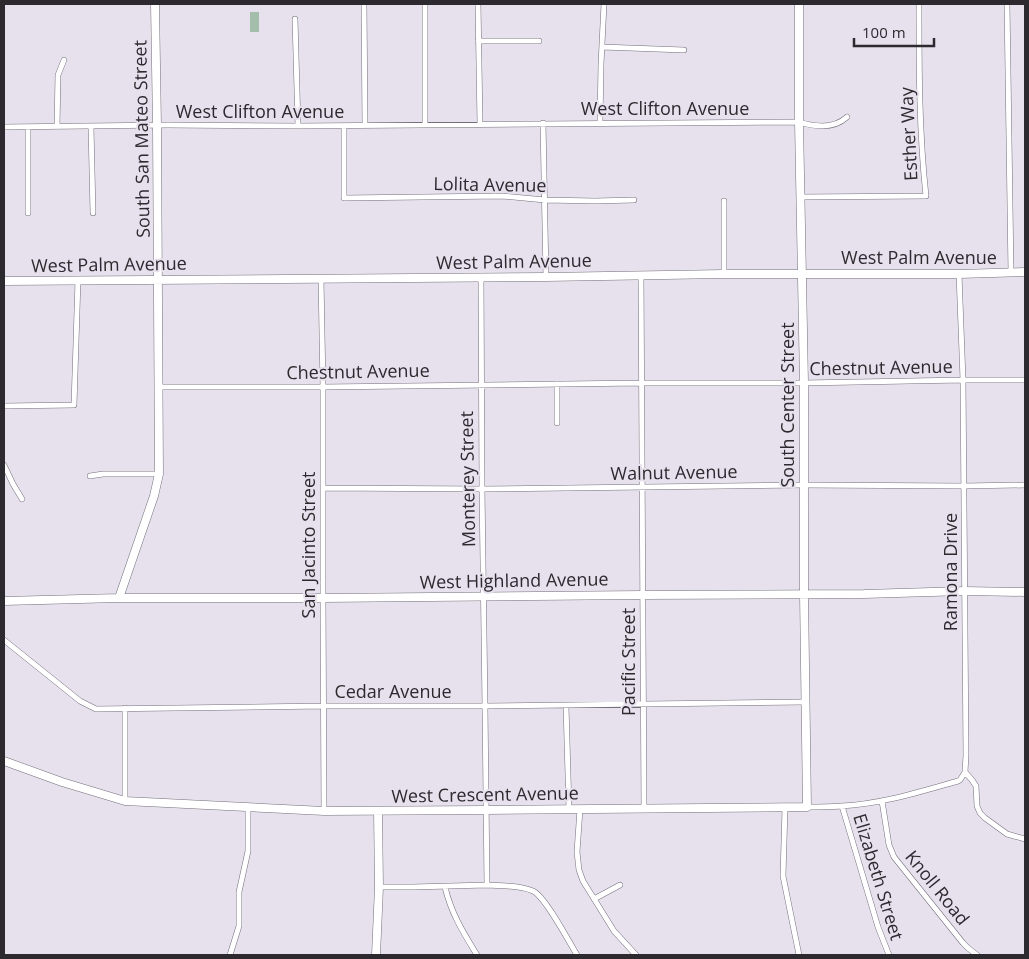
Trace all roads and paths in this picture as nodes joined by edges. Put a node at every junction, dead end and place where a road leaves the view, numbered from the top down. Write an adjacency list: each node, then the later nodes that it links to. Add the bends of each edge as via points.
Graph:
1 (155, 4): 22 (street, South San Mateo Street)
2 (364, 4): 20 (street)
3 (425, 4): 21 (street)
4 (478, 4): 10 (street)
5 (604, 4): 12 (street)
6 (799, 4): 16 (street, South Center Street)
7 (919, 4): 29 (street, Esther Way, via 920,117 926,196)
8 (1007, 4): 37 (street)
9 (295, 19): 23 (street)
10 (478, 41): 11 (street); 19 (street)
11 (539, 41)
12 (602, 47): 13 (street); 18 (street)
13 (684, 50)
14 (64, 60): 25 (street, via 58,75)
15 (847, 117): 16 (street, West Clifton Avenue, via 842,122 826,125)
16 (799, 122): 18 (street, West Clifton Avenue); 29 (street, South Center Street)
17 (543, 123): 18 (street, West Clifton Avenue); 19 (street, West Clifton Avenue); 30 (street)
18 (600, 123)
19 (480, 124): 21 (street, West Clifton Avenue)
20 (365, 125): 21 (street, West Clifton Avenue); 24 (street, West Clifton Avenue)
21 (425, 125)
22 (157, 126): 23 (street, West Clifton Avenue); 26 (street, West Clifton Avenue); 44 (street, South San Mateo Street)
23 (298, 126): 24 (street, West Clifton Avenue)
24 (344, 126): 30 (street, Lolita Avenue, via 344,198 502,196)
25 (58, 127): 26 (street, West Clifton Avenue); 28 (street, West Clifton Avenue)
26 (92, 127): 34 (street)
27 (4, 128): 28 (street, West Clifton Avenue)
28 (28, 128): 33 (street)
29 (800, 196): 36 (street, South Center Street)
30 (544, 200): 31 (street, Lolita Avenue); 42 (street)
31 (634, 200)
32 (724, 201): 38 (street)
33 (28, 213)
34 (93, 213)
35 (1025, 272): 37 (street, West Palm Avenue)
36 (802, 273): 38 (street, West Palm Avenue); 39 (street, West Palm Avenue); 50 (street, South Center Street)
37 (1011, 273): 39 (street, West Palm Avenue)
38 (724, 274): 40 (street, West Palm Avenue)
39 (959, 274): 47 (street, Ramona Drive)
40 (641, 276): 42 (street, West Palm Avenue); 49 (street, Pacific Street)
41 (481, 277): 42 (street, West Palm Avenue); 43 (street, West Palm Avenue); 51 (street, Monterey Street)
42 (546, 277)
43 (321, 278): 44 (street, West Palm Avenue); 53 (street, San Jacinto Street)
44 (158, 279): 45 (street, West Palm Avenue); 54 (street, South San Mateo Street)
45 (78, 280): 46 (street, West Palm Avenue); 55 (street, via 74,406)
46 (4, 281)
47 (963, 380): 48 (street, Chestnut Avenue); 50 (street, Chestnut Avenue); 62 (street, Ramona Drive)
48 (1025, 380)
49 (641, 383): 50 (street, Chestnut Avenue); 52 (street, Chestnut Avenue); 63 (street, Pacific Street)
50 (804, 383): 60 (street, South Center Street)
51 (481, 384): 52 (street, Chestnut Avenue); 53 (street, Chestnut Avenue); 65 (street, Monterey Street)
52 (556, 384): 56 (street)
53 (323, 386): 54 (street, Chestnut Avenue); 64 (street, San Jacinto Street)
54 (159, 387): 58 (street, South San Mateo Street)
55 (4, 406)
56 (557, 423)
57 (4, 465): 66 (street)
58 (159, 474): 59 (street); 72 (street, South San Mateo Street)
59 (90, 476)
60 (803, 485): 62 (street, Walnut Avenue); 63 (street, Walnut Avenue); 69 (street, South Center Street)
61 (1025, 485): 62 (street, Walnut Avenue)
62 (964, 486): 67 (street, Ramona Drive)
63 (642, 487): 65 (street, Walnut Avenue); 70 (street, Pacific Street)
64 (323, 488): 65 (street, Walnut Avenue); 73 (street, San Jacinto Street)
65 (482, 489): 71 (street, Monterey Street)
66 (22, 499)
67 (965, 591): 68 (street, West Highland Avenue); 69 (street, West Highland Avenue); 83 (street, Ramona Drive)
68 (1025, 592)
69 (804, 594): 70 (street, West Highland Avenue); 76 (street, South Center Street)
70 (642, 595): 71 (street, West Highland Avenue); 77 (street, Pacific Street)
71 (483, 597): 73 (street, West Highland Avenue); 79 (street, Monterey Street)
72 (118, 598): 73 (street, West Highland Avenue); 74 (street, West Highland Avenue)
73 (322, 598): 78 (street, San Jacinto Street)
74 (4, 601)
75 (4, 640): 81 (street, Cedar Avenue, via 88,705 96,709)
76 (805, 702): 77 (street, Cedar Avenue); 88 (street, South Center Street)
77 (643, 704): 80 (street, Cedar Avenue); 89 (street, Pacific Street)
78 (324, 706): 79 (street, Cedar Avenue); 81 (street, Cedar Avenue); 94 (street, San Jacinto Street)
79 (485, 706): 80 (street, Cedar Avenue); 93 (street, Monterey Street)
80 (566, 706): 91 (street)
81 (125, 708): 84 (street)
82 (4, 761): 84 (street, West Crescent Avenue)
83 (965, 772): 85 (street, West Crescent Avenue, via 960,780); 96 (street, via 976,786 978,809 985,818 1007,834)
84 (125, 801): 87 (street, West Crescent Avenue)
85 (882, 801): 86 (street, West Crescent Avenue); 109 (street, Knoll Road, via 894,857 968,948)
86 (842, 806): 88 (street, West Crescent Avenue); 108 (street, Elizabeth Street)
87 (248, 807): 94 (street, West Crescent Avenue); 102 (street, via 248,851 239,892 239,926)
88 (807, 807): 90 (street, West Crescent Avenue)
89 (644, 808): 90 (street, West Crescent Avenue); 92 (street, West Crescent Avenue)
90 (785, 808): 107 (street, via 782,876)
91 (569, 809): 92 (street, West Crescent Avenue); 93 (street, West Crescent Avenue)
92 (580, 809): 101 (street, via 579,870)
93 (486, 810): 95 (street, West Crescent Avenue); 97 (street, Monterey Street)
94 (324, 811): 95 (street, West Crescent Avenue)
95 (378, 811): 99 (street)
96 (1025, 839)
97 (486, 885): 100 (street); 105 (street, via 535,892 543,899)
98 (620, 885): 101 (street)
99 (379, 887): 100 (street); 103 (street)
100 (445, 887): 104 (street, via 457,922)
101 (594, 899): 106 (street, via 614,931)
102 (230, 955)
103 (376, 955)
104 (478, 955)
105 (577, 955)
106 (636, 955)
107 (799, 955)
108 (889, 955)
109 (978, 955)

